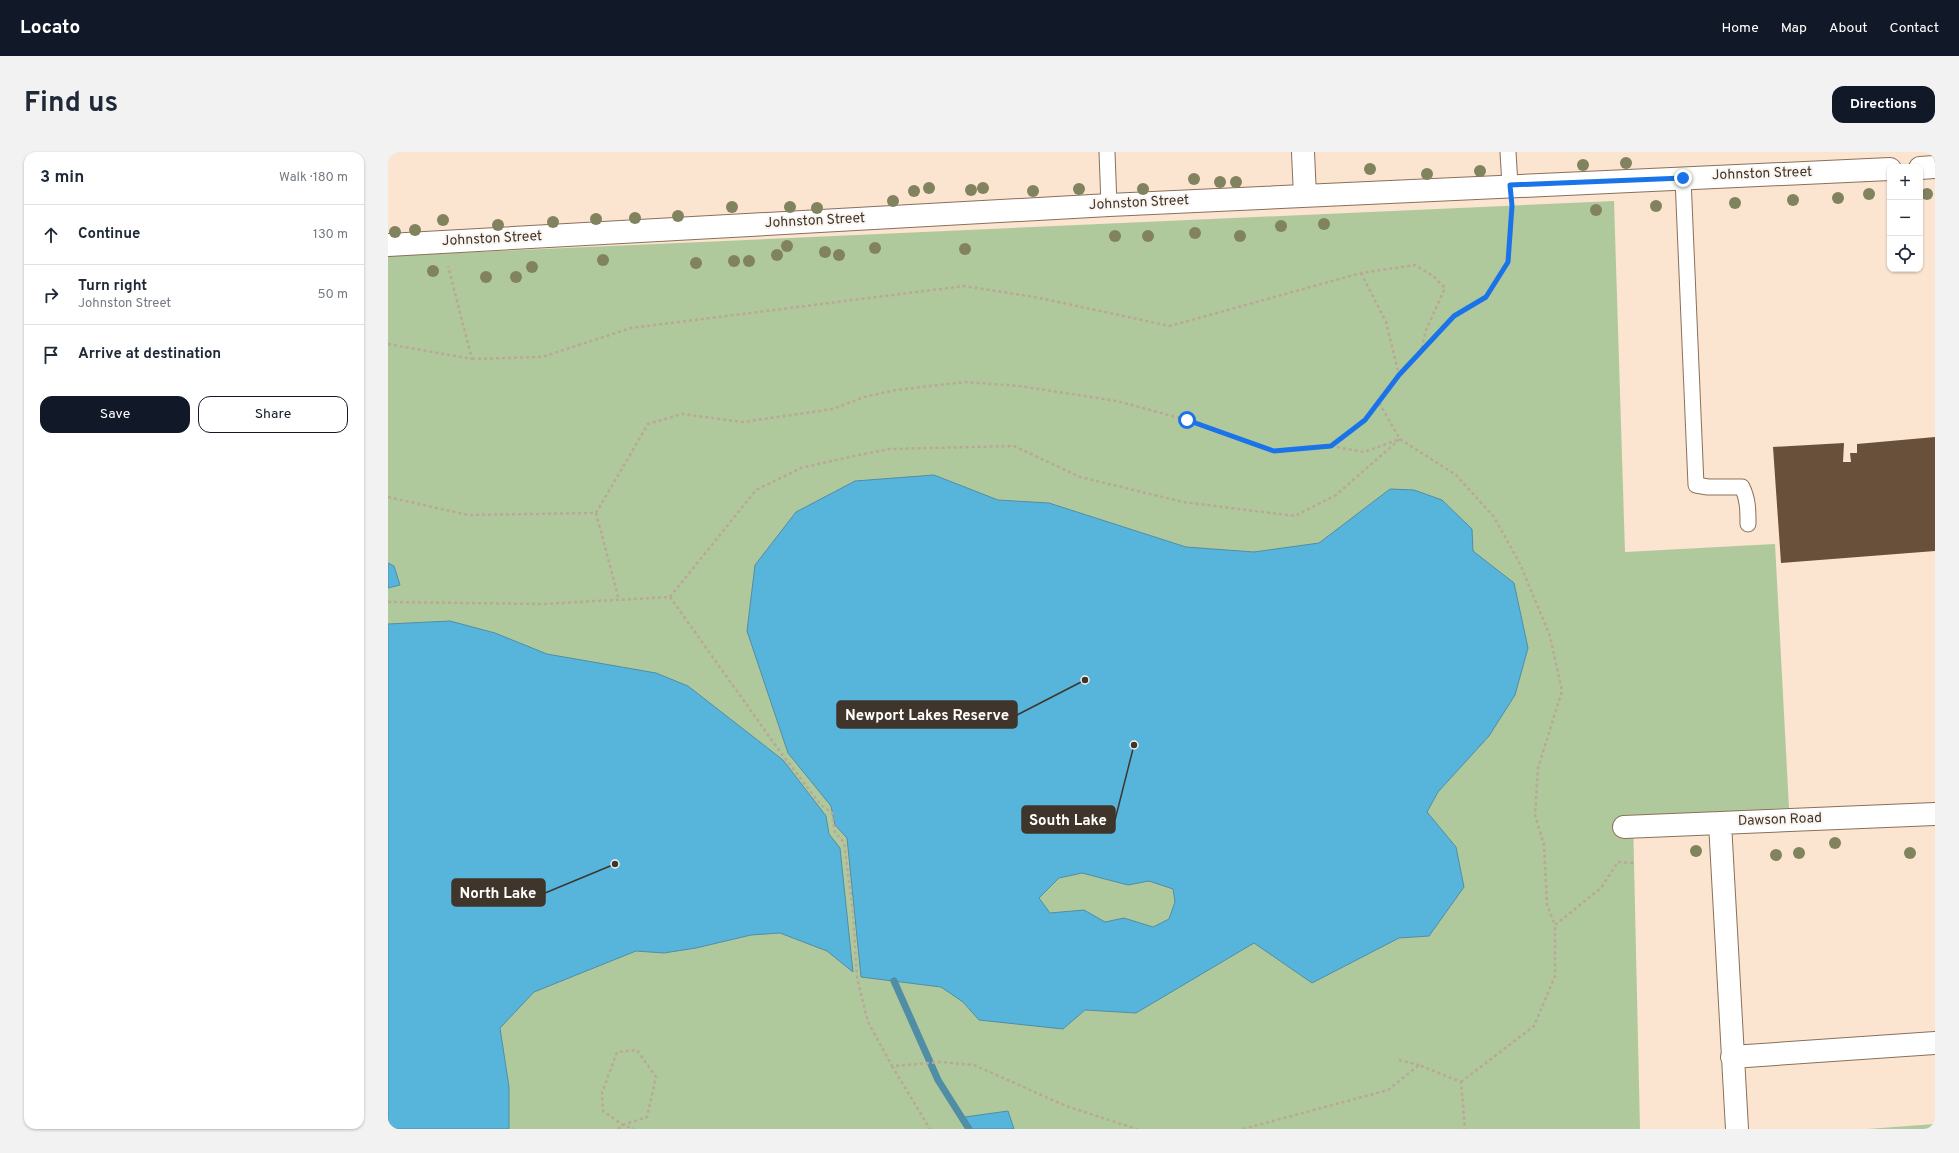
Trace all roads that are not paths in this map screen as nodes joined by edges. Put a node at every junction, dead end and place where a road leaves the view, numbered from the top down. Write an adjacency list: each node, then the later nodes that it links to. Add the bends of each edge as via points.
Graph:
1 (1107, 152): 10 (lane)
2 (1303, 152): 9 (street)
3 (1508, 152): 8 (lane)
4 (1935, 167): 5 (street)
5 (1923, 168)
6 (1887, 169): 7 (street, Johnston Street)
7 (1683, 178): 8 (street, Johnston Street); 12 (lane, via 1696,485 1742,487 1748,506)
8 (1510, 185): 9 (street, Johnston Street)
9 (1305, 196): 10 (street, Johnston Street)
10 (1110, 204): 11 (street, Johnston Street)
11 (388, 245)
12 (1748, 524)
13 (1935, 814): 14 (street, Dawson Road)
14 (1720, 823): 15 (street, Dawson Road); 17 (street)
15 (1624, 827)
16 (1935, 1043): 17 (street)
17 (1732, 1056): 18 (street)
18 (1737, 1129)

